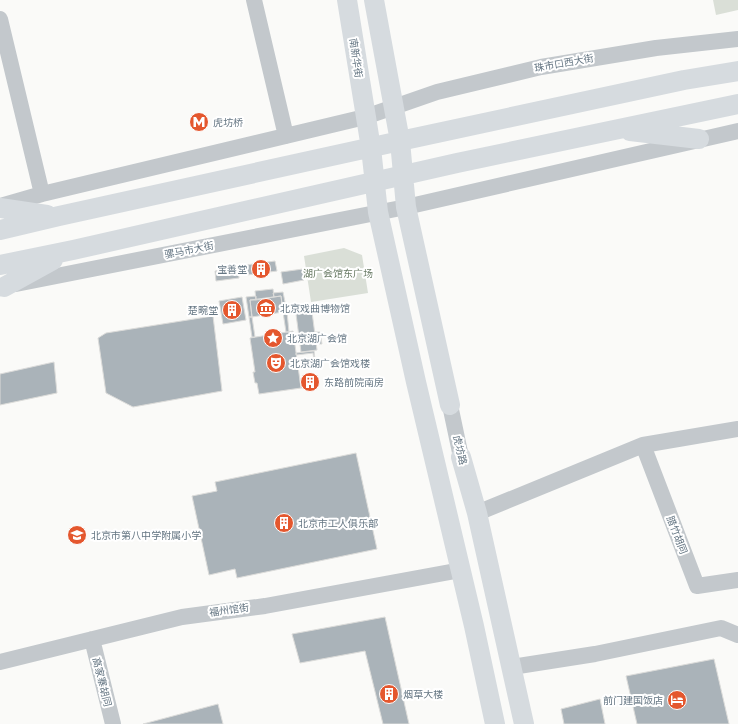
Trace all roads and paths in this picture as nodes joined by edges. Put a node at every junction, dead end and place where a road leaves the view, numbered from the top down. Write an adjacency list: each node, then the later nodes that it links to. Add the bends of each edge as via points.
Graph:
1 (254, 0): 12 (street)
2 (347, 0): 9 (main road, 南新华街)
3 (374, 0): 8 (main road)
4 (0, 19): 18 (street)
5 (738, 39): 8 (street, 珠市口西大街, via 656,48 541,67 436,92)
6 (738, 71): 14 (main road, via 684,80)
7 (738, 104): 10 (main road)
8 (393, 107): 9 (street, 珠市口西大街); 14 (main road, 虎坊路)
9 (365, 117): 12 (street); 15 (main road, 南新华街)
10 (614, 129): 13 (main road); 16 (main road)
11 (738, 131): 13 (street)
12 (286, 136): 18 (street)
13 (699, 139): 20 (street)
14 (400, 141): 15 (main road); 16 (main road, 虎坊路)
15 (371, 148): 17 (main road, 南新华街); 22 (main road)
16 (403, 175): 17 (main road); 20 (main road, 虎坊路)
17 (374, 182): 21 (main road); 24 (main road)
18 (42, 194): 19 (street)
19 (0, 207): 22 (main road)
20 (406, 207): 21 (street, 骡马市大街); 27 (main road, 虎坊路)
21 (378, 212): 26 (street, 骡马市大街); 32 (main road)
22 (59, 216): 23 (main road)
23 (0, 230)
24 (73, 250): 25 (main road); 26 (main road)
25 (0, 265)
26 (2, 287)
27 (450, 405): 30 (street, 虎坊路)
28 (738, 429): 29 (street)
29 (643, 445): 31 (street); 33 (street, 腊竹胡同, via 696,586)
30 (461, 457): 31 (main road, 虎坊路)
31 (477, 513): 37 (main road, 虎坊路)
32 (460, 570): 35 (street, 福州馆街, via 265,606 182,617); 39 (main road)
33 (738, 580)
34 (738, 635): 37 (street, via 721,628 595,654)
35 (92, 639): 36 (street, 福州馆街); 38 (street, 高家寨胡同)
36 (0, 662)
37 (512, 667): 40 (main road, 虎坊路)
38 (113, 724)
39 (495, 724)
40 (524, 724)

